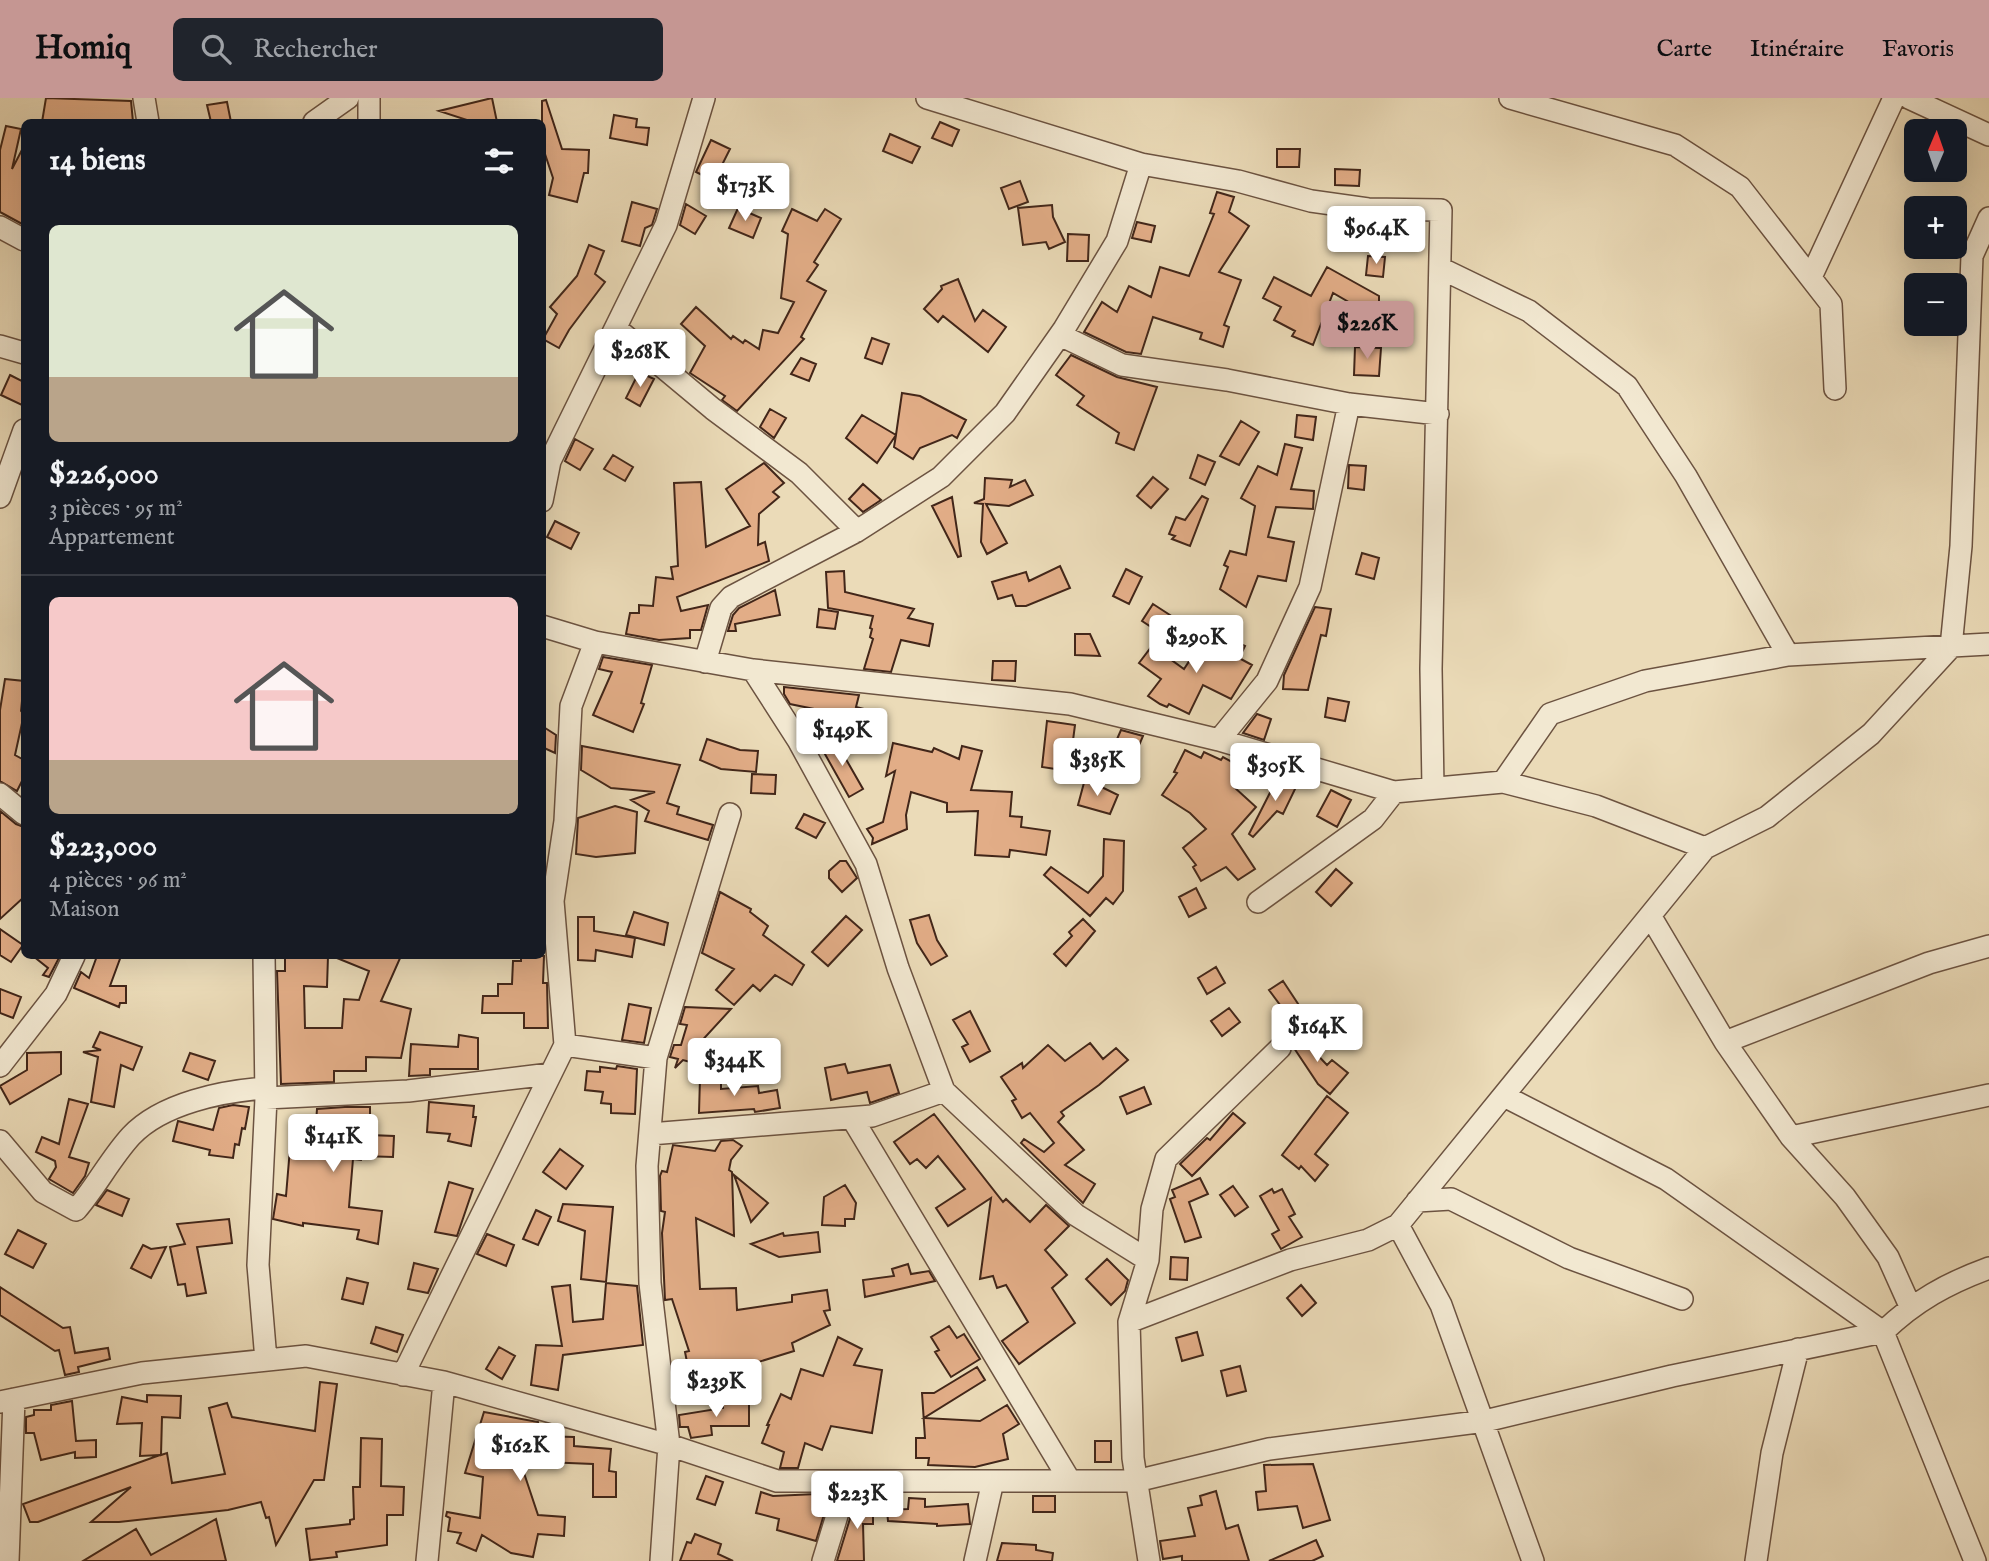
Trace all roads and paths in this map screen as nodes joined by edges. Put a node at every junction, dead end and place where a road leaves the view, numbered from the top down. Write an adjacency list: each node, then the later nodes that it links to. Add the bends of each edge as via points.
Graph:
1 (144, 98): 9 (street)
2 (348, 98): 10 (street)
3 (369, 98): 11 (street)
4 (705, 98): 19 (street, via 666,225)
5 (927, 98): 13 (street)
6 (1510, 98): 18 (street, via 1675,145 1740,187)
7 (1894, 98): 18 (street)
8 (1909, 98): 12 (street)
9 (148, 119)
10 (318, 119)
11 (369, 119)
12 (1989, 135)
13 (1141, 164): 17 (street, via 1238,181 1311,201 1368,209 1441,210); 20 (street, via 1117,241)
14 (1989, 218): 33 (street, via 1972,256 1961,545)
15 (0, 227): 16 (street)
16 (21, 238)
17 (1440, 268): 25 (street); 34 (street, via 1529,311 1627,386 1686,477)
18 (1811, 278): 23 (street, via 1831,304)
19 (617, 329): 27 (street, via 550,461); 29 (street, via 799,473)
20 (1059, 335): 24 (street, via 1122,365); 29 (street, via 1005,413 941,477)
21 (0, 346): 22 (street)
22 (21, 352)
23 (1835, 389)
24 (1349, 404): 25 (street); 37 (street, via 1310,587 1267,681)
25 (1438, 414): 39 (street, via 1431,668)
26 (21, 438): 28 (street)
27 (546, 481)
28 (0, 497)
29 (858, 531): 35 (street, via 731,597 722,608)
30 (546, 627): 31 (street)
31 (595, 642): 35 (street); 45 (street, via 571,706 565,821)
32 (1989, 644): 33 (street)
33 (1951, 647): 34 (street); 44 (street, via 1871,734 1767,817)
34 (1788, 655): 38 (street, via 1645,681 1550,714)
35 (705, 662): 36 (street)
36 (753, 670): 37 (street, via 1070,704); 57 (street, via 798,740 866,864 898,968)
37 (1219, 740): 40 (street)
38 (1503, 782): 39 (street); 44 (street, via 1596,806)
39 (1433, 788): 40 (street)
40 (1394, 792): 46 (street, via 1373,820)
41 (0, 794): 42 (street)
42 (21, 812)
43 (730, 814): 54 (street)
44 (1705, 848): 47 (street)
45 (548, 901): 52 (street)
46 (1258, 902)
47 (1651, 917): 51 (street); 60 (street)
48 (1989, 946): 51 (street, via 1929,963)
49 (73, 959): 55 (street, via 56,994)
50 (264, 959): 58 (street)
51 (1726, 1042): 63 (street)
52 (565, 1045): 54 (street); 56 (street)
53 (1280, 1048): 67 (street, via 1166,1159 1152,1209)
54 (656, 1058): 62 (street)
55 (0, 1066)
56 (550, 1074): 58 (street, via 408,1091); 75 (street)
57 (944, 1091): 61 (street, via 872,1116); 67 (street, via 1076,1215)
58 (266, 1093): 64 (street, via 228,1090 173,1109 132,1135 76,1210 43,1192); 74 (street, via 258,1265)
59 (1989, 1095): 63 (street)
60 (1504, 1096): 65 (street); 72 (street, via 1667,1180)
61 (852, 1118): 62 (street); 81 (street)
62 (650, 1134): 79 (street, via 650,1283)
63 (1791, 1137): 70 (street, via 1845,1197 1888,1257)
64 (0, 1141)
65 (1417, 1201): 66 (street); 69 (street, via 1451,1199 1569,1258)
66 (1398, 1225): 71 (street, via 1368,1240 1290,1259); 78 (street, via 1441,1306)
67 (1148, 1260): 71 (street)
68 (1989, 1268): 70 (street, via 1953,1281)
69 (1682, 1299)
70 (1910, 1306): 72 (street)
71 (1129, 1322): 82 (street)
72 (1883, 1332): 73 (street); 92 (street)
73 (1798, 1349): 78 (street); 91 (street, via 1772,1453)
74 (266, 1360): 75 (street, via 306,1356); 77 (street, via 142,1373)
75 (403, 1375): 76 (street)
76 (444, 1382): 79 (street); 85 (street)
77 (7, 1400): 84 (street)
78 (1485, 1421): 82 (street, via 1269,1449); 90 (street)
79 (669, 1445): 83 (street, via 777,1481); 86 (street)
80 (993, 1481): 81 (street); 83 (street); 88 (street)
81 (1070, 1481): 82 (street)
82 (1136, 1481): 89 (street)
83 (847, 1483): 87 (street)
84 (8, 1561)
85 (427, 1561)
86 (661, 1561)
87 (823, 1561)
88 (975, 1561)
89 (1149, 1561)
90 (1533, 1561)
91 (1756, 1561)
92 (1975, 1561)

